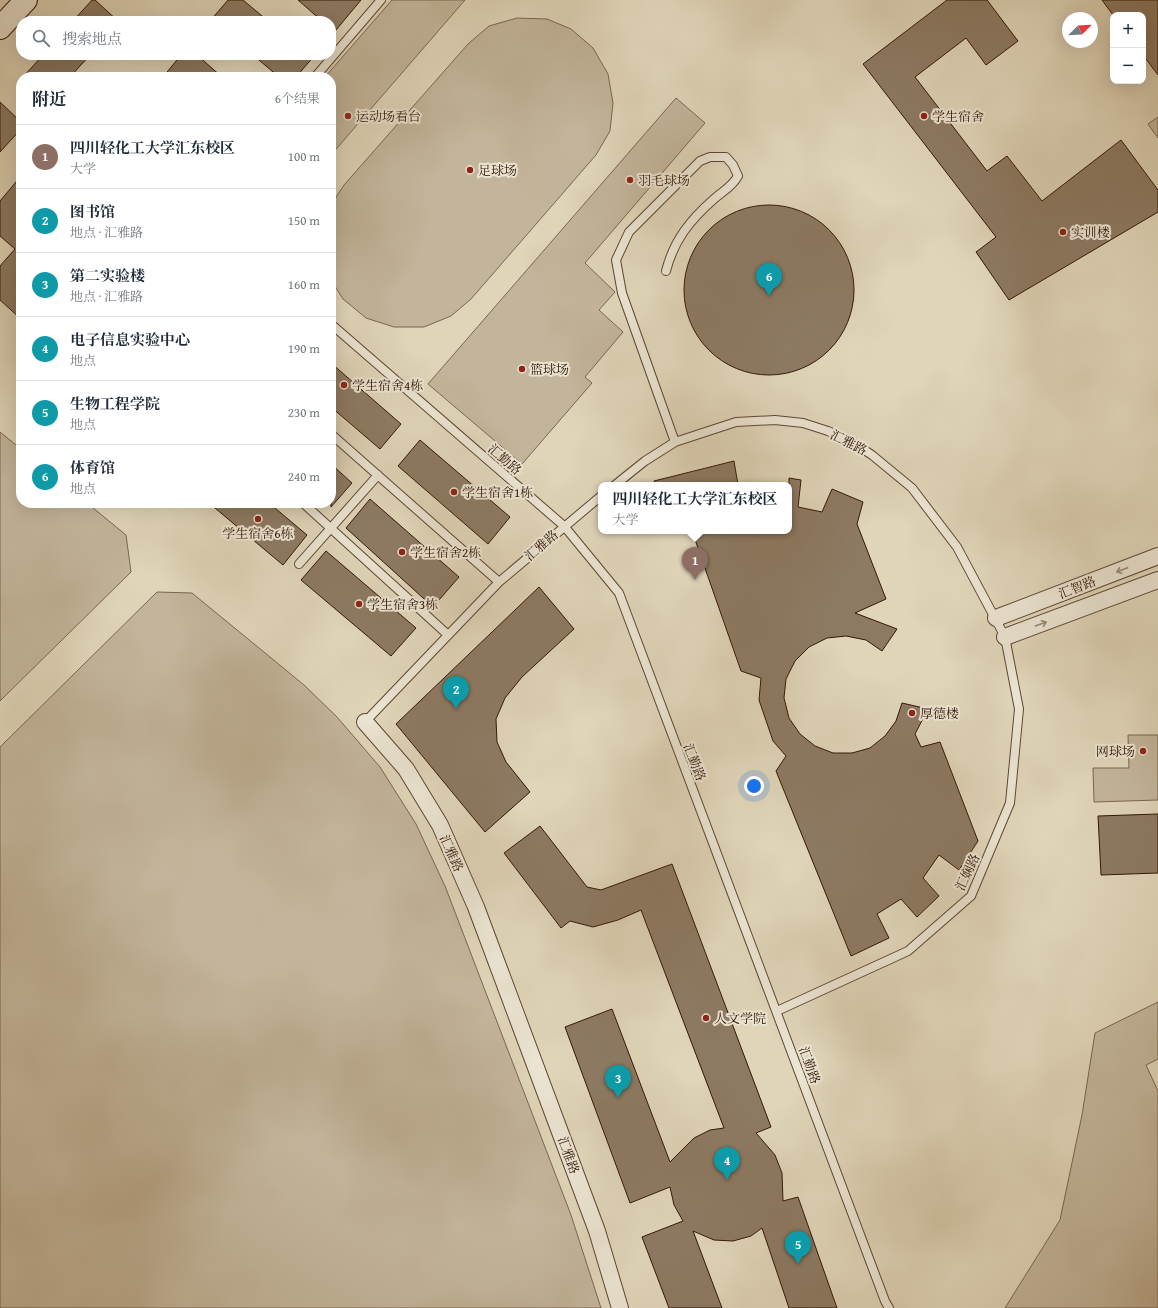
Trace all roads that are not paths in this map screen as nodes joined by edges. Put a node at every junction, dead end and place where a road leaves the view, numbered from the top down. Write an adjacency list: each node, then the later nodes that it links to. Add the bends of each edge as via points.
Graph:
1 (26, 0): 3 (main road)
2 (381, 0): 4 (lane)
3 (0, 28)
4 (336, 52)
5 (330, 60): 6 (lane)
6 (319, 72)
7 (666, 271): 10 (lane, via 670,253 697,214 734,185 738,176 726,157 710,156 700,161 629,232 616,260 622,293)
8 (336, 328): 15 (lane, 汇勤路)
9 (336, 438): 11 (lane)
10 (675, 442): 12 (lane, 汇雅路); 21 (lane, 汇雅路, via 736,422 775,420 803,422 852,442 912,488 957,547)
11 (378, 475): 16 (lane); 20 (lane)
12 (619, 482)
13 (598, 498): 15 (lane, 汇雅路)
14 (308, 508): 16 (lane)
15 (564, 526): 20 (lane, 汇雅路); 25 (lane, 汇勤路, via 619,593)
16 (330, 528): 18 (lane); 22 (lane)
17 (1158, 556): 21 (street, 汇智路, one-way to 21)
18 (298, 564)
19 (1158, 580): 23 (street, 汇智路, one-way to 19)
20 (499, 582): 22 (lane, 汇雅路)
21 (996, 618): 23 (lane, 汇雅路)
22 (448, 634): 24 (lane, 汇雅路)
23 (1005, 637): 25 (lane, 汇娴路, via 1019,708 1010,803 971,896 908,952)
24 (365, 722): 26 (street, 汇雅路, via 406,769 440,824 476,907 597,1231)
25 (777, 1011): 27 (lane, 汇勤路)
26 (620, 1308)
27 (889, 1308)

